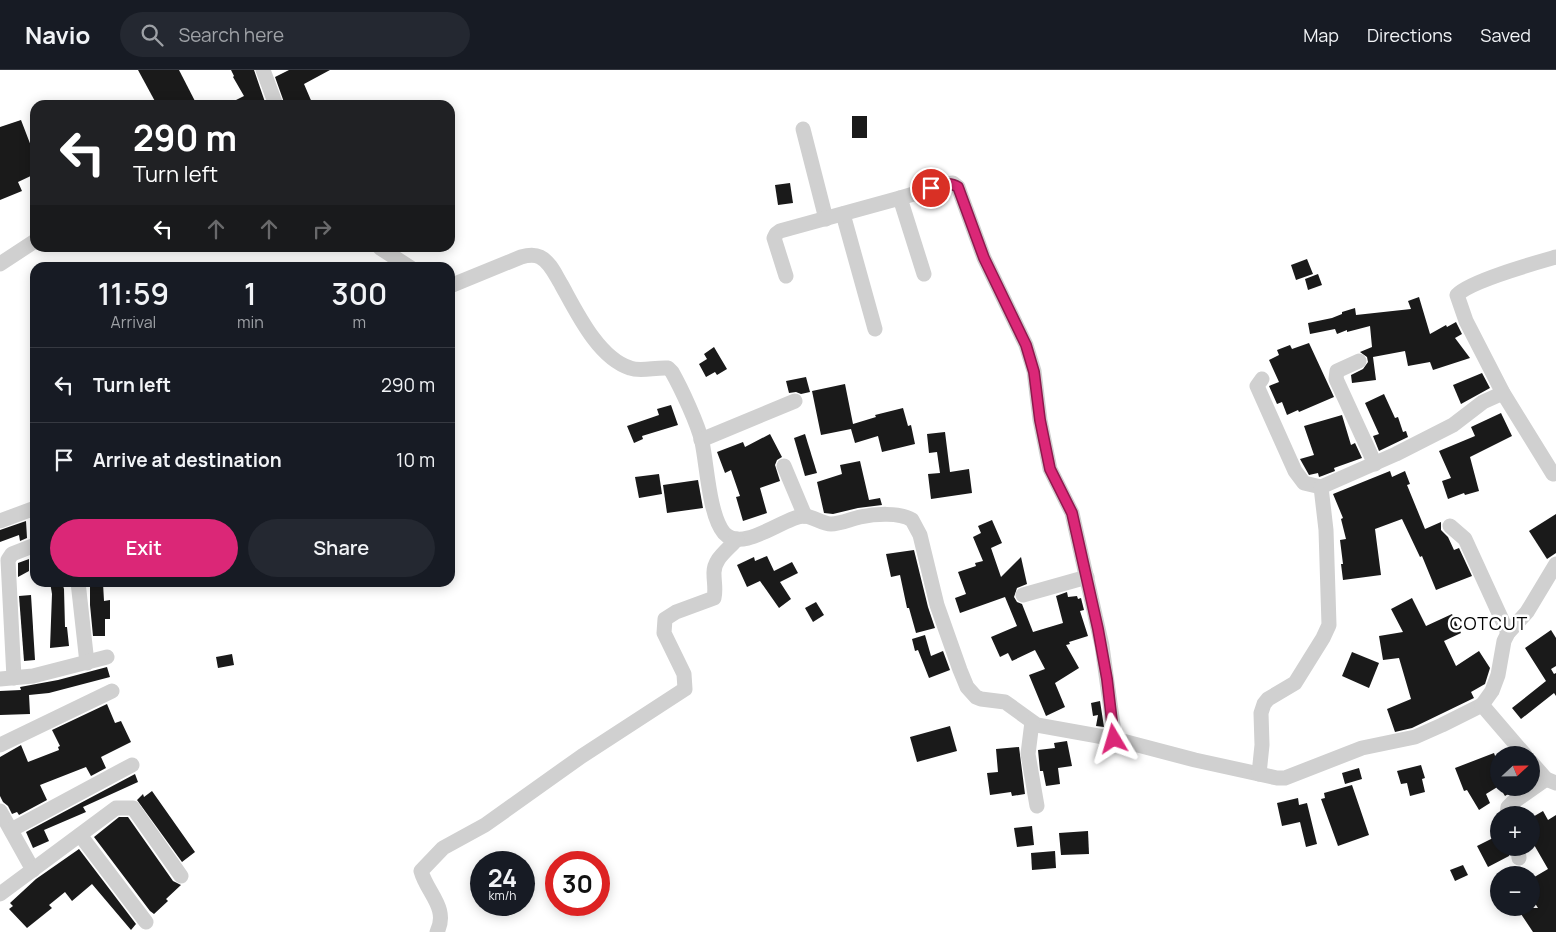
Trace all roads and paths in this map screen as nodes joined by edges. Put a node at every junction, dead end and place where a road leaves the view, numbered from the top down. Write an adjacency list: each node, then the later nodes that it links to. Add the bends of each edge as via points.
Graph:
1 (263, 70): 2 (street)
2 (274, 100)
3 (803, 128): 6 (street)
4 (900, 198): 5 (street); 12 (street); 33 (street, via 946,184 953,183 958,187 984,258 1026,345 1034,372 1050,469 1072,513)
5 (843, 214): 6 (street); 15 (street)
6 (826, 219): 13 (street, via 776,234 774,238)
7 (30, 243): 11 (street)
8 (386, 252): 10 (street)
9 (1556, 257): 18 (street, via 1483,282 1458,296 1466,321)
10 (402, 262)
11 (0, 264)
12 (924, 274)
13 (786, 276)
14 (455, 284): 20 (street, via 521,257 538,256 546,261 593,338 606,352 635,370 668,368 672,372)
15 (875, 329)
16 (1359, 361): 21 (street, via 1337,371 1336,379)
17 (1262, 379): 24 (street, via 1257,386 1298,476 1308,485)
18 (1503, 393): 21 (street, via 1483,402 1453,426); 23 (street)
19 (795, 400): 20 (street)
20 (701, 440): 29 (street, via 718,522 726,535)
21 (1375, 464): 24 (street)
22 (784, 466): 26 (street)
23 (1553, 474)
24 (1320, 487): 48 (street, via 1326,530 1329,625 1295,683 1264,704)
25 (30, 510): 27 (street)
26 (805, 516): 29 (street); 42 (street, via 833,524 867,516 896,515 912,520 920,535 939,610 967,686 981,699 1005,702)
27 (0, 521)
28 (1450, 526): 36 (street, via 1465,539)
29 (737, 539): 59 (street, via 716,560 714,598 665,619 664,633 684,674 685,689 582,756 485,826 443,848 421,871 440,911 442,922)
30 (30, 547): 31 (street)
31 (4, 560): 39 (street)
32 (1556, 564): 36 (street, via 1527,612)
33 (1087, 577): 35 (street); 43 (street, via 1102,646)
34 (79, 587): 38 (street)
35 (1023, 595)
36 (1508, 633): 41 (street, via 1498,676)
37 (107, 657): 38 (street)
38 (87, 663): 39 (street, via 33,676)
39 (7, 678)
40 (112, 691): 44 (street)
41 (1482, 705): 45 (street); 48 (street, via 1415,736 1362,748 1290,777)
42 (1032, 722): 43 (street); 50 (street, via 1028,754)
43 (1114, 739): 48 (street)
44 (0, 745)
45 (1517, 746)
46 (132, 765): 53 (street)
47 (1540, 771): 49 (street)
48 (1259, 774)
49 (1551, 781): 51 (street)
50 (1037, 806)
51 (1509, 806)
52 (0, 811): 53 (street)
53 (11, 830): 55 (street)
54 (80, 834): 55 (street); 56 (street, via 116,808 133,808); 58 (street)
55 (33, 870): 57 (street)
56 (181, 876)
57 (0, 894)
58 (146, 922)
59 (437, 932)

